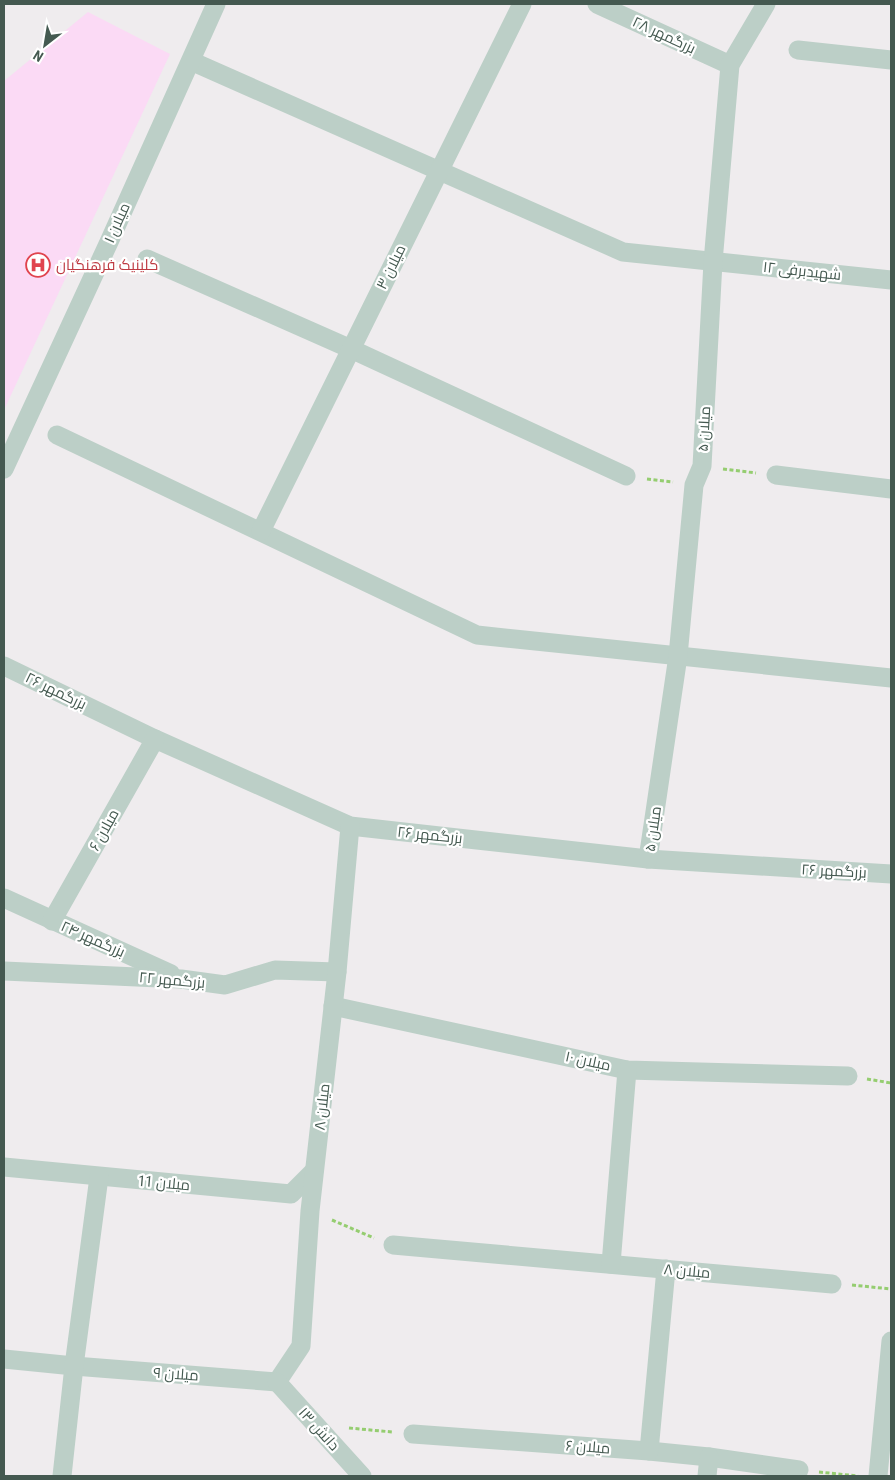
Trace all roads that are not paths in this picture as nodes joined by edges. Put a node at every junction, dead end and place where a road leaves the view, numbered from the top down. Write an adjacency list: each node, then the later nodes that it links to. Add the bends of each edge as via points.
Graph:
1 (216, 4): 7 (street, میلان ۱)
2 (522, 4): 9 (street, میلان ۳)
3 (597, 4): 8 (street, بزرگمهر ۲۸)
4 (766, 4): 8 (street, میلان ۵)
5 (798, 50): 6 (street)
6 (891, 60)
7 (191, 61): 9 (street, شهیدبرفی ۱۲); 15 (street, میلان ۱)
8 (730, 65): 11 (street, میلان ۵)
9 (438, 171): 11 (street, شهیدبرفی ۱۲, via 623,252); 13 (street, میلان ۳)
10 (147, 259): 13 (street)
11 (713, 262): 12 (street, شهیدبرفی ۱۲); 20 (street, میلان ۵, via 702,466 694,485)
12 (891, 280)
13 (351, 349): 17 (street); 19 (street, میلان ۳)
14 (57, 434): 19 (street)
15 (4, 469)
16 (776, 475): 18 (street)
17 (626, 476)
18 (891, 489)
19 (261, 532): 20 (street, via 477,635)
20 (678, 656): 22 (street); 25 (street, میلان ۵)
21 (4, 666): 23 (street, بزرگمهر ۲۶)
22 (891, 678)
23 (155, 739): 24 (street, بزرگمهر ۲۶); 28 (street, میلان ۶)
24 (350, 826): 25 (street, بزرگمهر ۲۶); 30 (street, میلان ۸)
25 (648, 860): 26 (street, بزرگمهر ۲۶)
26 (891, 874)
27 (4, 898): 28 (street, بزرگمهر ۲۴)
28 (52, 920): 31 (street, بزرگمهر ۲۴)
29 (4, 971): 31 (street, بزرگمهر ۲۲)
30 (337, 972): 31 (street, بزرگمهر ۲۲, via 275,970 225,985); 32 (street, میلان ۸)
31 (182, 979)
32 (333, 1006): 33 (street, میلان ۱۰); 36 (street, میلان ۸)
33 (627, 1070): 34 (street, میلان ۱۰); 39 (street)
34 (848, 1076)
35 (4, 1167): 37 (street, میلان 11)
36 (314, 1171): 37 (street, میلان 11, via 291,1194); 45 (street, میلان ۸, via 301,1346)
37 (99, 1177): 44 (street)
38 (393, 1245): 39 (street, میلان ۸)
39 (611, 1264): 40 (street, میلان ۸)
40 (666, 1269): 41 (street, میلان ۸); 47 (street)
41 (832, 1284)
42 (891, 1341): 53 (street)
43 (4, 1359): 44 (street, میلان ۹)
44 (74, 1366): 45 (street, میلان ۹); 50 (street)
45 (277, 1382): 51 (street, دانش ۱۳)
46 (413, 1434): 47 (street, میلان ۶)
47 (649, 1451): 48 (street, میلان ۶)
48 (709, 1457): 49 (street, میلان ۶); 52 (street)
49 (798, 1470)
50 (62, 1476)
51 (362, 1476)
52 (707, 1476)
53 (878, 1476)

